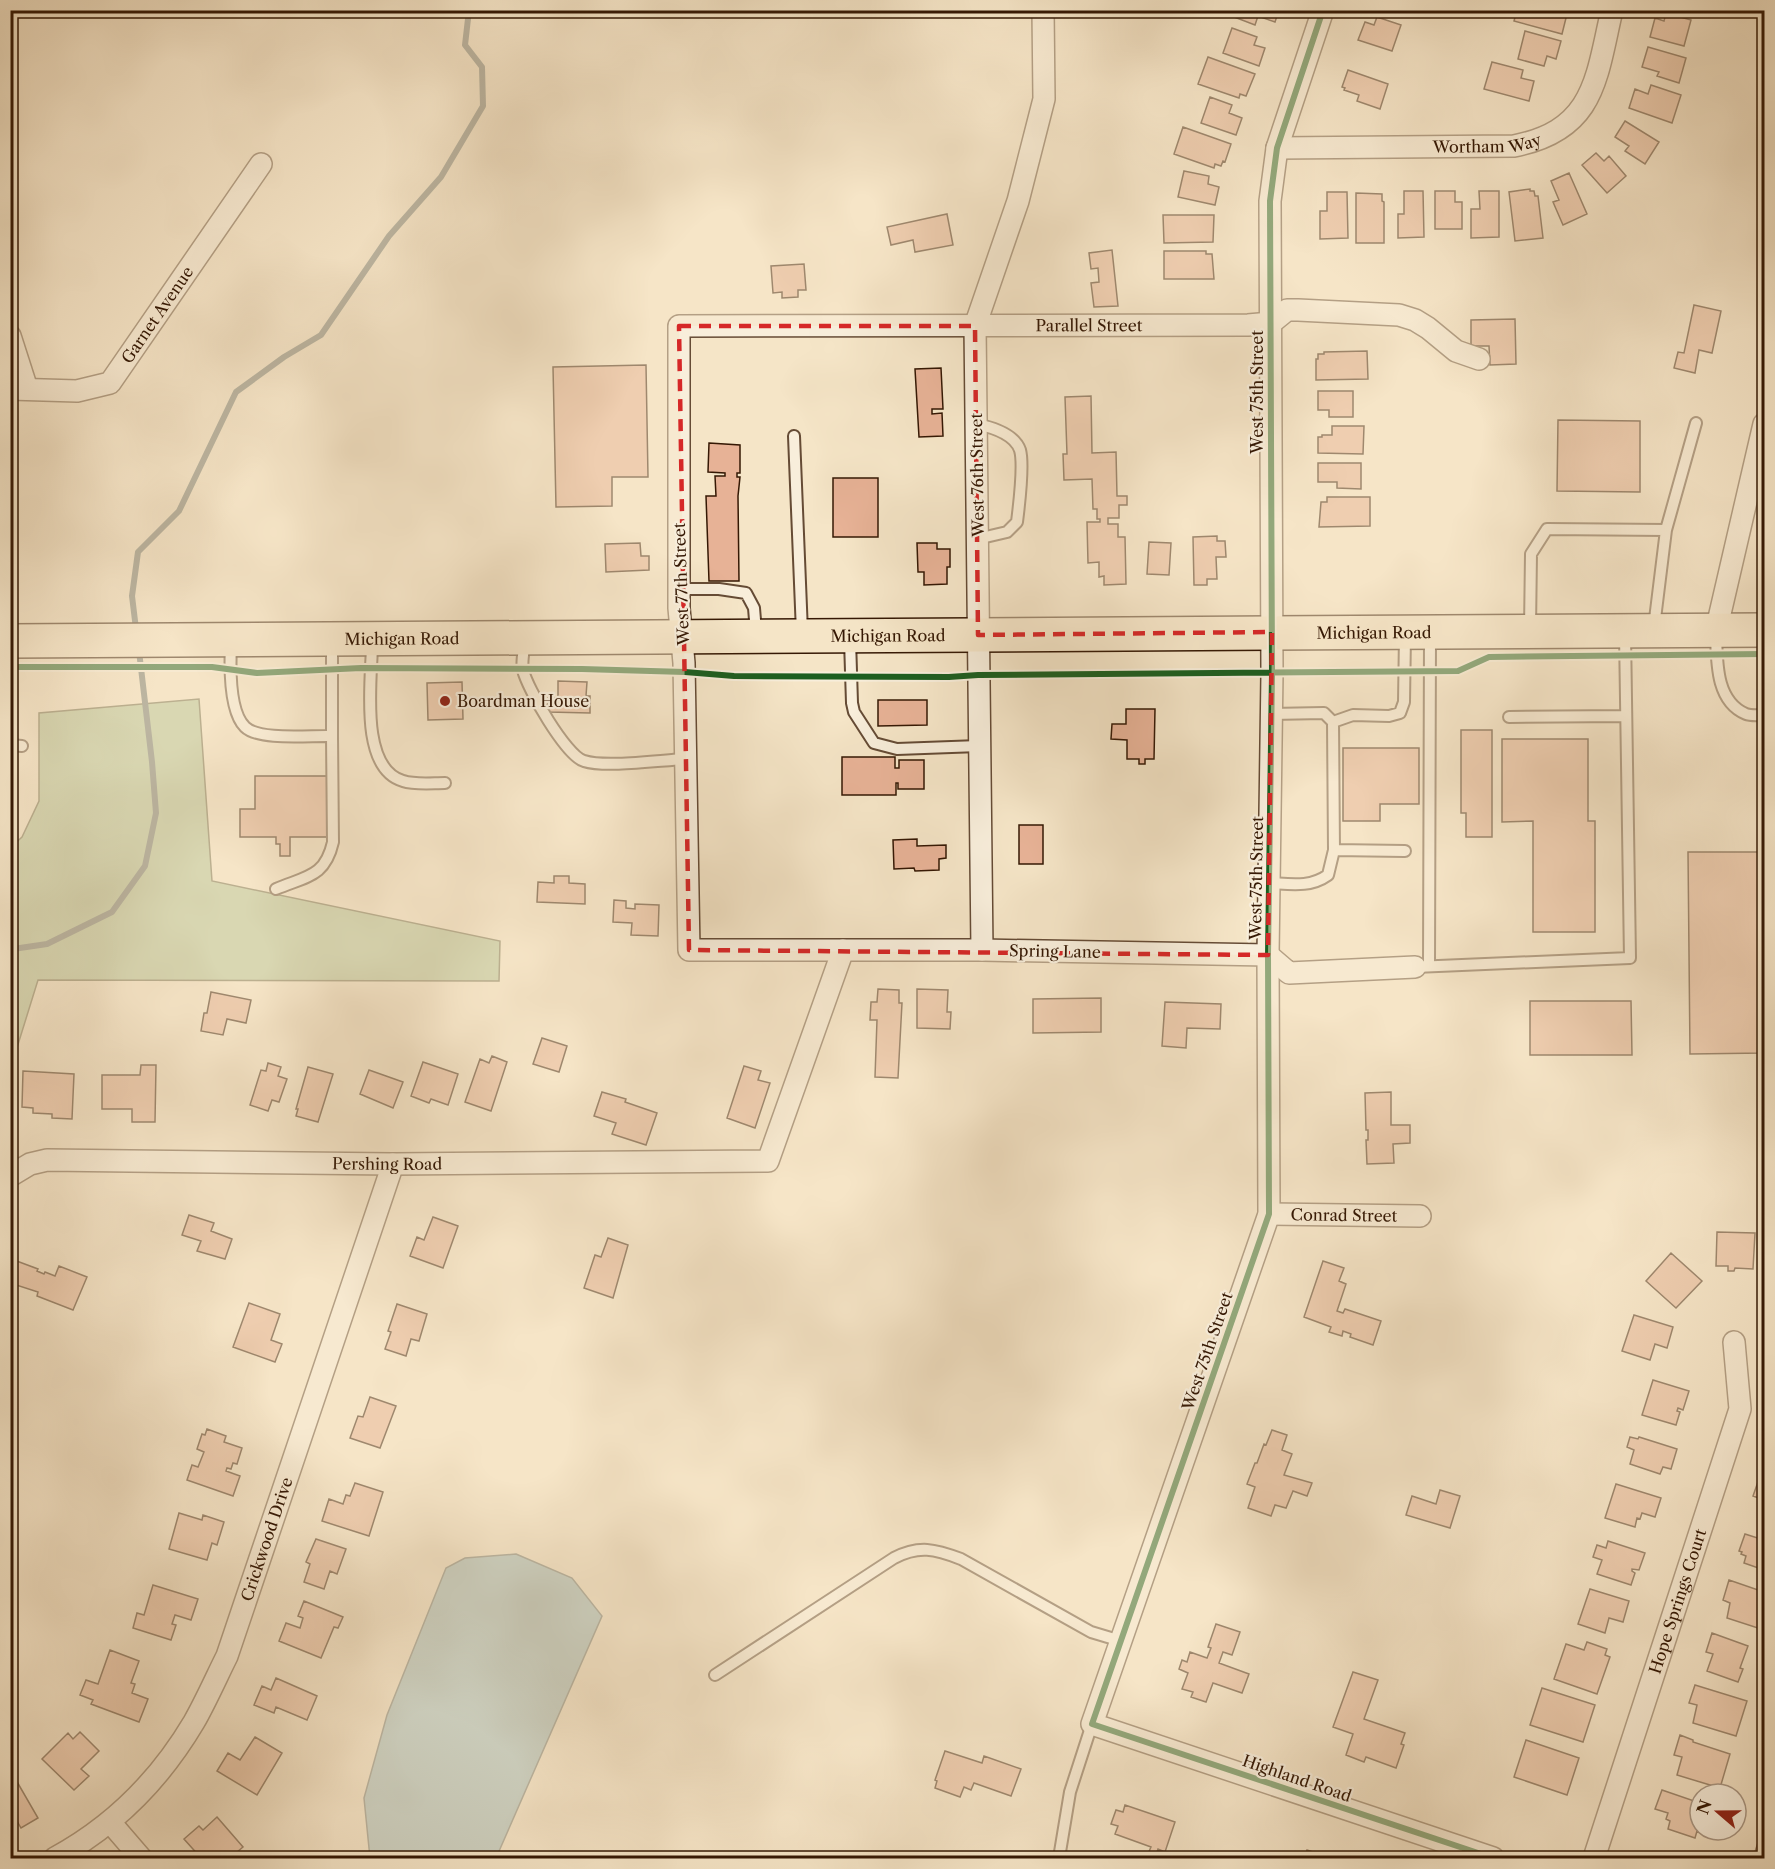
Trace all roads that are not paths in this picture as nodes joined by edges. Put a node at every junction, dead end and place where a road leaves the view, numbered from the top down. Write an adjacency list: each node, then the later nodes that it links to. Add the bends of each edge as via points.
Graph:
1 (1043, 10): 8 (street, West 76th Street, via 1044,99 1018,201)
2 (1323, 10): 4 (street, West 75th Street)
3 (1612, 10): 4 (street, Wortham Way, via 1589,98 1565,126 1545,138 1514,146)
4 (1277, 148): 6 (street, West 75th Street, via 1270,201)
5 (261, 164): 11 (street, Garnet Avenue, via 110,383 77,391)
6 (1271, 323): 8 (street, Parallel Street); 10 (street, Parallel Street, via 1287,310 1399,315 1428,328 1456,351); 23 (street, West 75th Street)
7 (680, 326): 8 (street, Parallel Street); 18 (street, West 77th Street)
8 (975, 326): 13 (street, West 76th Street)
9 (10, 336): 11 (street)
10 (1479, 359)
11 (19, 389)
12 (1696, 423): 16 (lane)
13 (976, 424): 17 (street, West 76th Street); 17 (lane, via 1006,434 1020,449 1017,522 1007,532)
14 (1764, 424): 22 (street)
15 (794, 436): 29 (lane)
16 (1666, 530): 20 (lane, via 1547,529 1531,554); 21 (lane)
17 (977, 539): 26 (street, West 76th Street)
18 (680, 590): 27 (street, West 77th Street); 28 (lane, via 746,593 754,608)
19 (1764, 630): 22 (main road, Michigan Road)
20 (1530, 631): 21 (main road, Michigan Road); 24 (main road, Michigan Road)
21 (1639, 631): 22 (main road, Michigan Road); 37 (lane)
22 (1716, 631): 36 (lane, via 1722,691 1747,715)
23 (1272, 632): 24 (main road, Michigan Road); 26 (main road, Michigan Road); 35 (street, West 75th Street)
24 (1418, 632): 39 (lane, via 1400,713 1353,715); 54 (lane)
25 (850, 635): 26 (main road, Michigan Road); 29 (main road, Michigan Road); 43 (lane, via 854,712 874,743 897,749)
26 (978, 635): 43 (street, West 76th Street)
27 (682, 636): 28 (main road, Michigan Road); 30 (main road, Michigan Road); 44 (street, West 77th Street)
28 (756, 636): 29 (main road, Michigan Road)
29 (802, 636)
30 (525, 638): 31 (main road, Michigan Road); 44 (lane, via 523,669 541,710 581,761 597,764)
31 (372, 639): 32 (main road, Michigan Road); 45 (lane, via 369,719 379,759 388,772 402,781)
32 (332, 640): 34 (main road, Michigan Road); 40 (lane)
33 (10, 641): 34 (main road, Michigan Road)
34 (231, 641): 40 (lane, via 230,670 237,713 245,727 267,735)
35 (1271, 714): 39 (lane, via 1324,713); 48 (street, West 75th Street)
36 (1764, 715)
37 (1626, 716): 38 (lane); 54 (lane, via 1630,958)
38 (1509, 717)
39 (1333, 722): 46 (lane)
40 (332, 736): 49 (lane, via 330,856 320,871)
41 (10, 745): 42 (lane)
42 (22, 746)
43 (979, 746): 52 (street, West 76th Street)
44 (686, 759): 50 (street, West 77th Street)
45 (445, 783)
46 (1334, 850): 47 (lane); 48 (lane, via 1328,875 1320,881 1306,885)
47 (1405, 850)
48 (1269, 884): 53 (street, West 75th Street)
49 (276, 889)
50 (689, 950): 51 (street, Spring Lane)
51 (843, 950): 52 (street, Spring Lane); 55 (street, Pershing Road, via 768,1161)
52 (982, 950): 53 (street, Spring Lane)
53 (1268, 955): 54 (street, via 1289,973); 57 (street, West 75th Street)
54 (1422, 967)
55 (393, 1164): 56 (street, Pershing Road, via 47,1160 30,1164); 63 (street, Crickwood Drive, via 227,1656 179,1744 143,1791)
56 (10, 1176)
57 (1269, 1214): 58 (street, Conrad Street); 60 (street, West 75th Street)
58 (1420, 1216)
59 (1734, 1342): 68 (street, Hope Springs Court, via 1740,1409)
60 (1121, 1641): 61 (lane, via 1091,1632 961,1559 925,1549 909,1550); 62 (street, West 75th Street)
61 (715, 1675)
62 (1092, 1724): 66 (lane, via 1070,1792); 67 (street, Highland Road)
63 (110, 1822): 64 (street, Crickwood Drive); 65 (street)
64 (55, 1858)
65 (141, 1858)
66 (1059, 1858)
67 (1493, 1858)
68 (1594, 1858)

